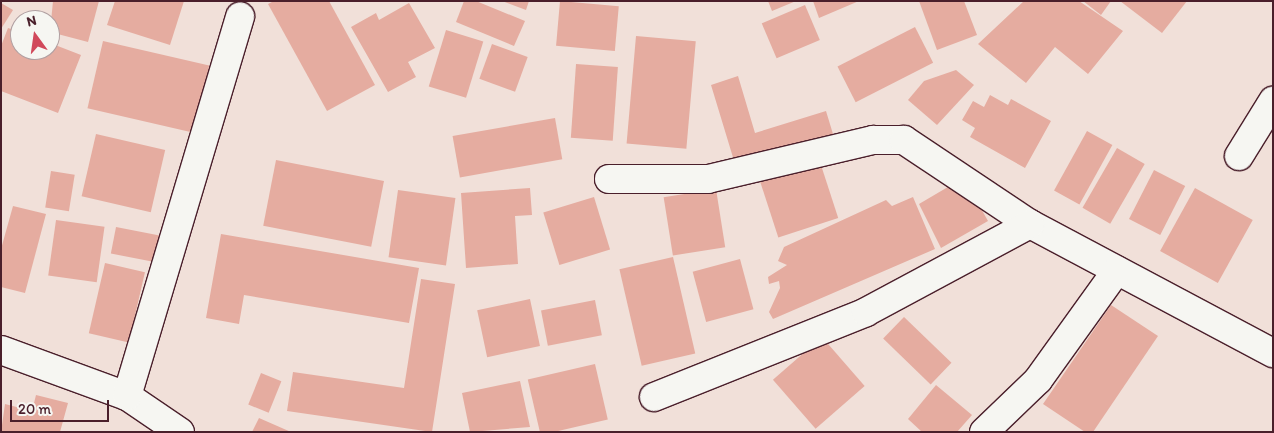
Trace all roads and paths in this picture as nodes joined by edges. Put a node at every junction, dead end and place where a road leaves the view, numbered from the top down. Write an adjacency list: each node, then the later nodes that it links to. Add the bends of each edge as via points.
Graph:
1 (240, 16): 9 (street)
2 (1273, 102): 3 (street)
3 (1239, 156)
4 (609, 178): 5 (street, via 708,179 888,138 904,140)
5 (1030, 224): 6 (street); 10 (street, via 866,312)
6 (1117, 270): 8 (street); 12 (street, via 1038,380)
7 (1, 350): 9 (street)
8 (1273, 353)
9 (127, 396): 11 (street)
10 (654, 397)
11 (180, 432)
12 (984, 432)

